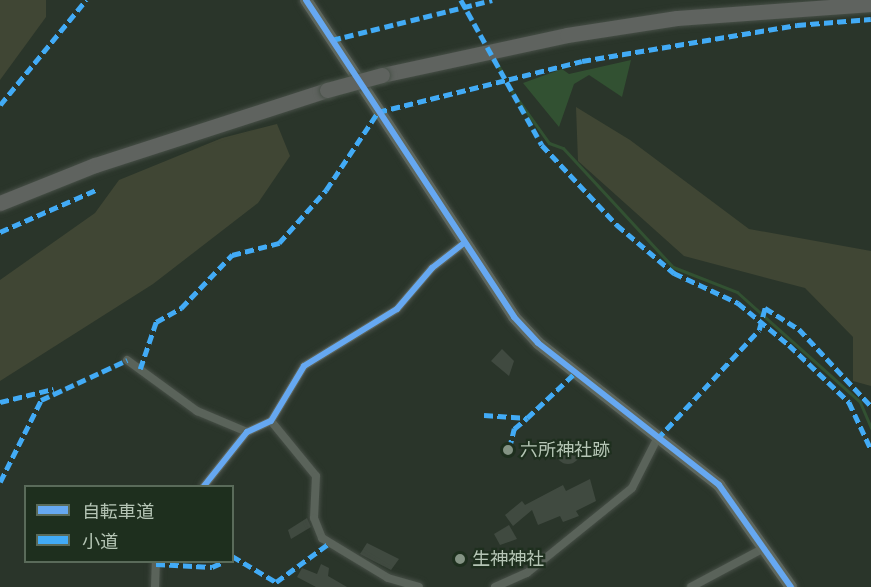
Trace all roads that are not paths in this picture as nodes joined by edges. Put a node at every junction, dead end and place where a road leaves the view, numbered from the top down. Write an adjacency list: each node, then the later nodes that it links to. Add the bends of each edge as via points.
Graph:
1 (306, 0): 8 (street)
2 (871, 4): 3 (highway, bridge, via 677,18 567,34 382,75)
3 (182, 135): 4 (highway); 7 (highway)
4 (95, 165): 5 (highway); 6 (highway)
5 (0, 195)
6 (0, 203)
7 (0, 207)
8 (463, 244): 10 (street, via 432,268 397,309 304,366); 12 (street, via 538,343)
9 (127, 360): 11 (street, via 197,411)
10 (271, 421): 11 (street); 17 (street, via 316,476 314,518 322,538 388,578)
11 (248, 432): 13 (street)
12 (657, 439): 14 (street, via 719,485); 18 (street, via 632,488 527,573)
13 (205, 485)
14 (764, 548): 19 (street); 20 (street)
15 (156, 563): 16 (street)
16 (155, 587)
17 (419, 587)
18 (495, 587)
19 (691, 587)
20 (791, 587)

